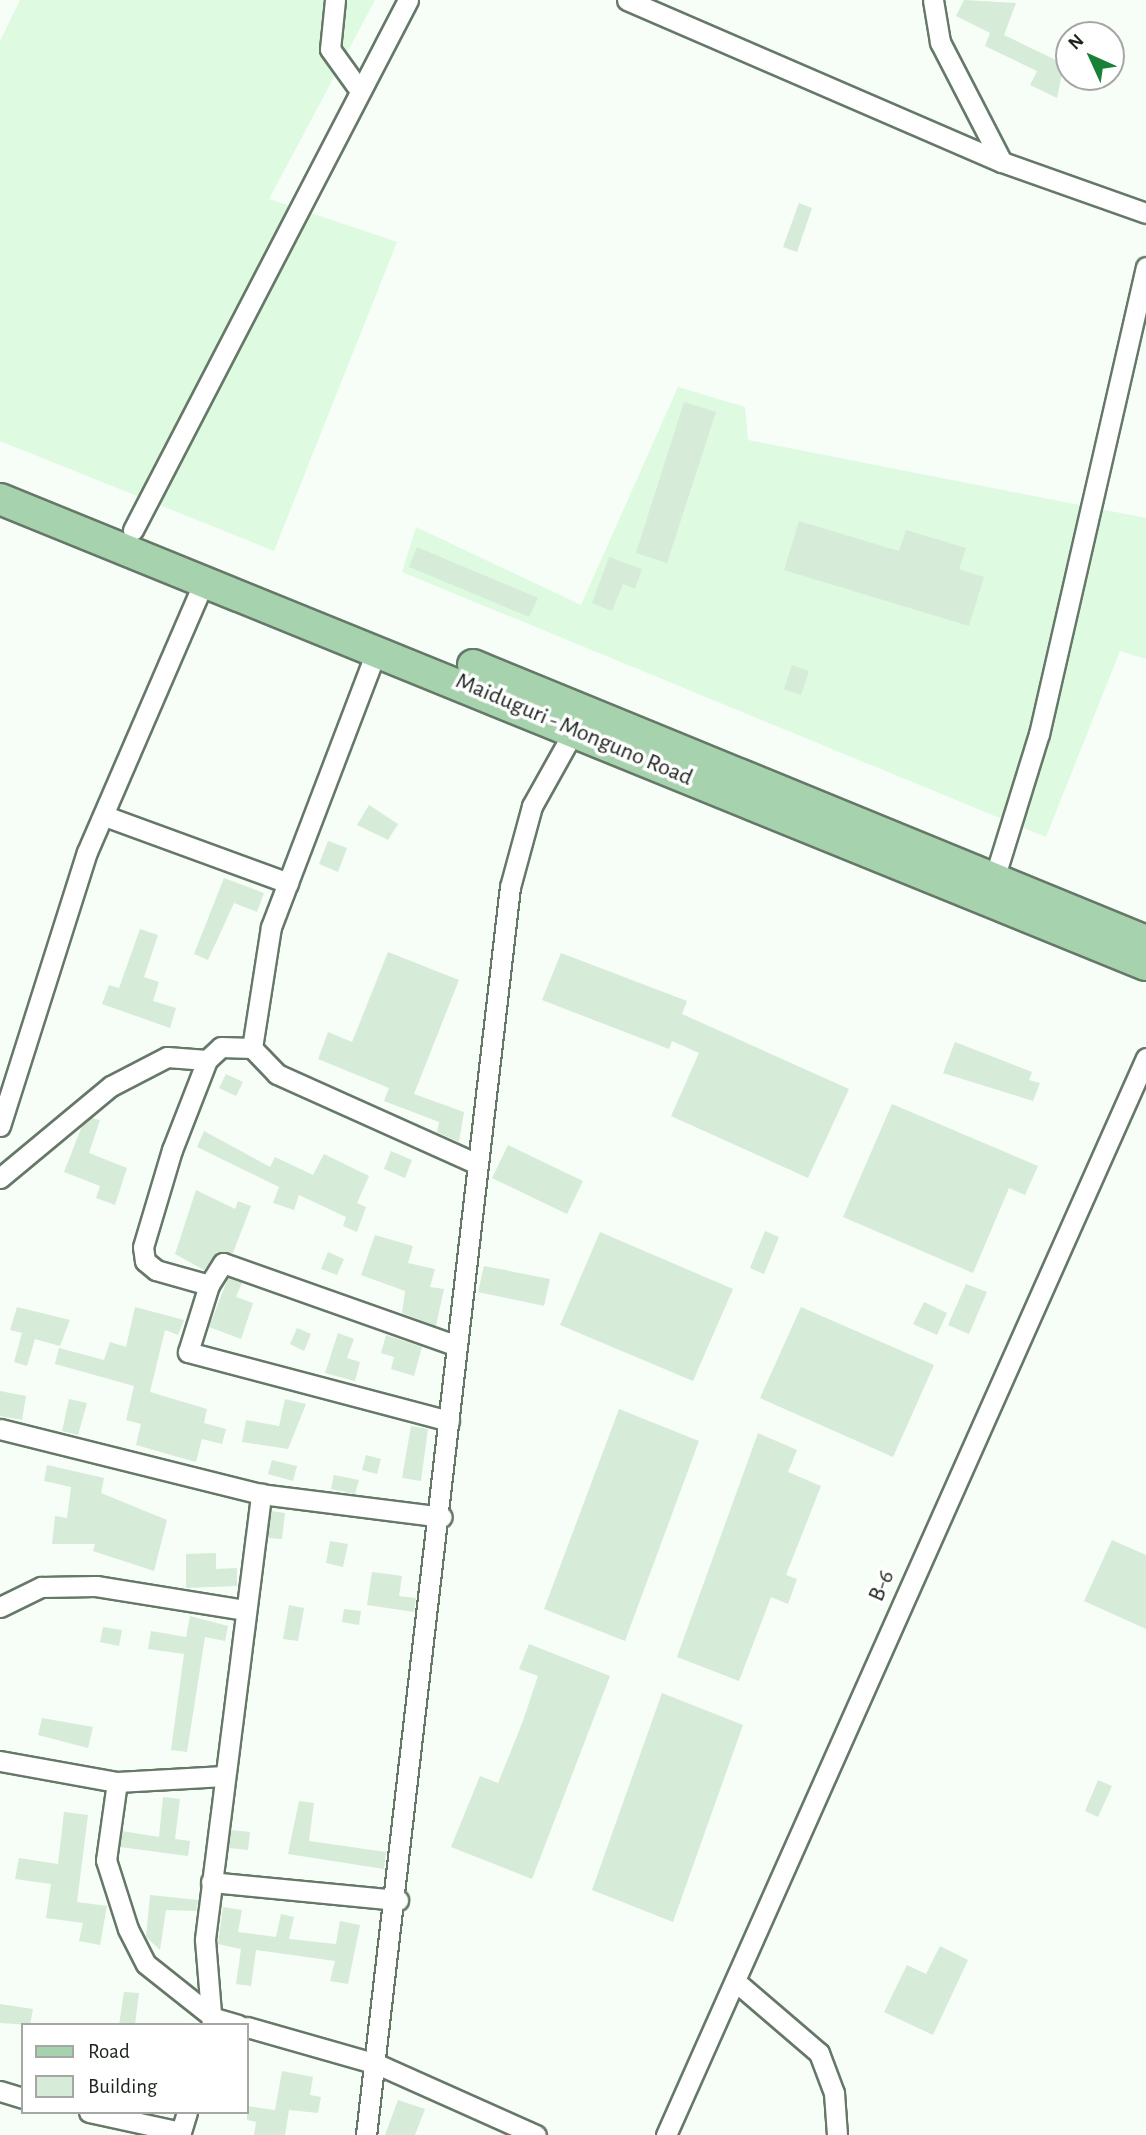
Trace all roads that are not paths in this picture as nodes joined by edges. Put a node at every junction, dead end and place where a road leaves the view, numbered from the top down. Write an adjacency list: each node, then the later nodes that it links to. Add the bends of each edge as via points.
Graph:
1 (335, 0): 5 (street, via 330,49)
2 (408, 0): 5 (street)
3 (627, 0): 6 (street)
4 (933, 0): 6 (street, via 940,42)
5 (358, 88): 11 (street)
6 (1002, 162): 7 (street)
7 (1146, 213)
8 (1146, 267): 16 (street, via 1039,734)
9 (0, 478): 11 (main road, Maiduguri - Monguno Road)
10 (0, 499): 12 (main road, Maiduguri - Monguno Road)
11 (133, 530): 16 (main road, Maiduguri - Monguno Road)
12 (204, 581): 13 (main road, Maiduguri - Monguno Road); 15 (street)
13 (377, 649): 14 (main road, Maiduguri - Monguno Road); 17 (street)
14 (574, 731): 19 (main road, Maiduguri - Monguno Road); 24 (street, via 532,806 510,887)
15 (105, 816): 17 (street); 23 (street, via 22,1042)
16 (994, 879): 18 (main road, Maiduguri - Monguno Road)
17 (288, 883): 20 (street, via 271,927)
18 (1146, 941)
19 (1146, 965)
20 (252, 1048): 22 (street, via 221,1047); 24 (street, via 277,1074)
21 (1146, 1058): 39 (street, B-6)
22 (207, 1060): 25 (street, via 167,1057 111,1086); 26 (street, via 143,1247 145,1261 156,1270)
23 (0, 1126)
24 (477, 1164): 27 (street)
25 (0, 1178)
26 (209, 1285): 27 (street, via 223,1263 234,1264); 28 (street, via 188,1352 200,1360)
27 (457, 1346): 28 (street)
28 (449, 1421): 31 (street)
29 (0, 1429): 30 (street)
30 (261, 1494): 31 (street); 33 (street)
31 (442, 1517): 38 (street)
32 (0, 1607): 33 (street, via 41,1587 96,1586)
33 (244, 1610): 35 (street)
34 (0, 1761): 36 (street)
35 (224, 1776): 36 (street); 37 (street)
36 (117, 1782): 40 (street, via 106,1860 128,1929 146,1964)
37 (211, 1882): 38 (street); 40 (street, via 205,1939)
38 (398, 1900): 42 (street)
39 (734, 1980): 50 (street, B-6); 51 (street, via 819,2053 834,2093)
40 (213, 2021)
41 (248, 2027): 42 (street)
42 (377, 2064): 48 (street); 49 (street)
43 (0, 2091): 44 (street)
44 (21, 2097)
45 (98, 2114): 47 (street)
46 (186, 2114): 47 (street)
47 (181, 2133)
48 (366, 2135)
49 (536, 2135)
50 (666, 2135)
51 (837, 2135)

